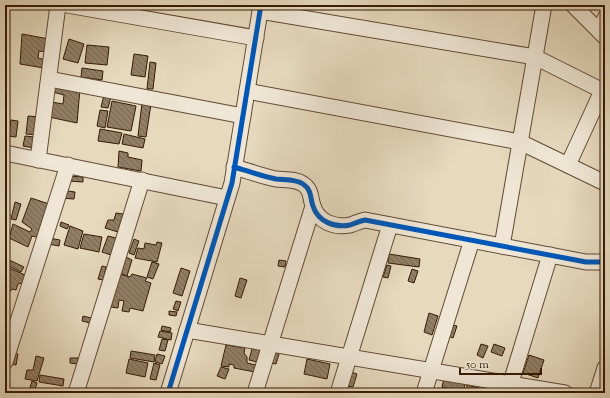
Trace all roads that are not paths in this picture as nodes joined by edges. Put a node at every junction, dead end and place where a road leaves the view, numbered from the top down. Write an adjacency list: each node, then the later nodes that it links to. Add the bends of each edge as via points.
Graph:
1 (58, 5): 9 (street)
2 (67, 5): 7 (street)
3 (544, 5): 8 (street)
4 (573, 5): 6 (street)
5 (261, 8): 7 (street); 8 (street)
6 (603, 29)
7 (256, 38): 10 (street)
8 (535, 57): 11 (street); 13 (street)
9 (49, 79): 12 (street); 15 (street)
10 (247, 91): 12 (street); 13 (street)
11 (603, 92): 16 (street)
12 (243, 116): 18 (street)
13 (520, 142): 16 (street); 25 (street)
14 (5, 153): 15 (street)
15 (38, 160): 17 (street)
16 (568, 165): 20 (street)
17 (68, 166): 19 (street); 31 (street)
18 (234, 167): 21 (street); 22 (street, via 276,179 298,181 310,191)
19 (142, 180): 21 (street); 34 (street)
20 (605, 183)
21 (227, 198): 28 (street)
22 (312, 206): 23 (street, via 320,218 330,224 350,225 365,220); 29 (street)
23 (390, 225): 24 (street); 30 (street)
24 (472, 240): 25 (street); 32 (street)
25 (502, 246): 26 (street)
26 (550, 255): 27 (street, via 586,262); 33 (street)
27 (605, 262)
28 (187, 330): 29 (street); 35 (street)
29 (270, 344): 30 (street); 36 (street)
30 (349, 357): 32 (street); 37 (street)
31 (5, 362)
32 (431, 371): 33 (street); 38 (street)
33 (509, 388): 39 (street)
34 (76, 393)
35 (168, 393)
36 (255, 393)
37 (338, 393)
38 (424, 393)
39 (565, 393)

